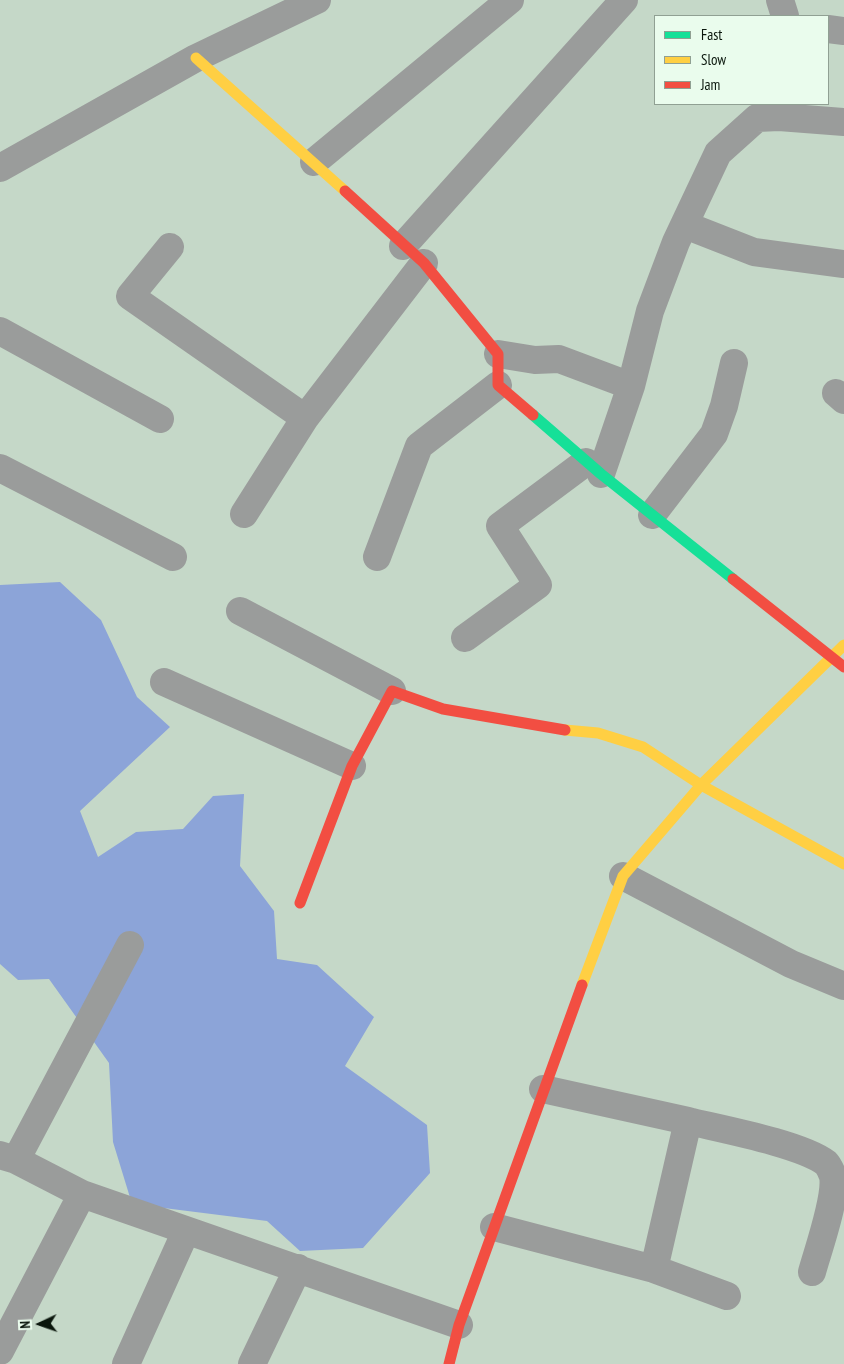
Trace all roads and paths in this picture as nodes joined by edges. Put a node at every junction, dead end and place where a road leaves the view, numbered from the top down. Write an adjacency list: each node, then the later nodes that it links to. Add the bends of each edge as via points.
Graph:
1 (510, 0): 10 (street)
2 (624, 0): 13 (street)
3 (780, 0): 5 (street)
4 (315, 1): 8 (street)
5 (785, 15)
6 (829, 29): 7 (street)
7 (844, 31)
8 (196, 58): 10 (street); 11 (street)
9 (844, 122): 12 (street, via 757,118 718,153)
10 (314, 162): 13 (street)
11 (0, 168)
12 (685, 225): 16 (street, via 754,252); 21 (street, via 650,310)
13 (403, 246): 15 (street)
14 (170, 247): 22 (street, via 130,296)
15 (424, 263): 18 (street); 22 (street)
16 (844, 264)
17 (0, 331): 23 (street)
18 (498, 354): 20 (street); 21 (street, via 535,360 560,359)
19 (734, 363): 27 (street, via 714,434)
20 (498, 385): 25 (street); 29 (street, via 419,446)
21 (631, 386): 25 (street)
22 (305, 418): 26 (street)
23 (160, 419)
24 (0, 468): 28 (street)
25 (593, 468): 27 (street); 31 (street, via 500,526 538,584)
26 (244, 514)
27 (652, 515): 33 (street)
28 (173, 557)
29 (377, 557)
30 (240, 611): 36 (street)
31 (465, 638)
32 (844, 645): 33 (street)
33 (832, 658): 34 (street); 38 (street)
34 (844, 667)
35 (164, 682): 37 (street)
36 (392, 691): 37 (street); 38 (street, via 443,710 598,733 643,747)
37 (352, 766): 41 (street)
38 (702, 785): 39 (street); 40 (street)
39 (844, 864)
40 (623, 876): 43 (street, via 791,964); 44 (street)
41 (300, 903)
42 (130, 945): 46 (street)
43 (844, 986)
44 (543, 1089): 45 (street); 48 (street)
45 (688, 1121): 51 (street); 52 (street, via 794,1149 828,1164 833,1177 832,1197)
46 (8, 1158): 47 (street)
47 (82, 1194): 49 (street); 55 (street)
48 (494, 1228): 51 (street); 54 (street)
49 (186, 1231): 50 (street); 56 (street)
50 (298, 1268): 54 (street); 57 (street)
51 (654, 1269): 53 (street)
52 (812, 1272)
53 (727, 1296)
54 (459, 1325): 58 (street)
55 (0, 1351)
56 (126, 1364)
57 (252, 1364)
58 (449, 1364)

